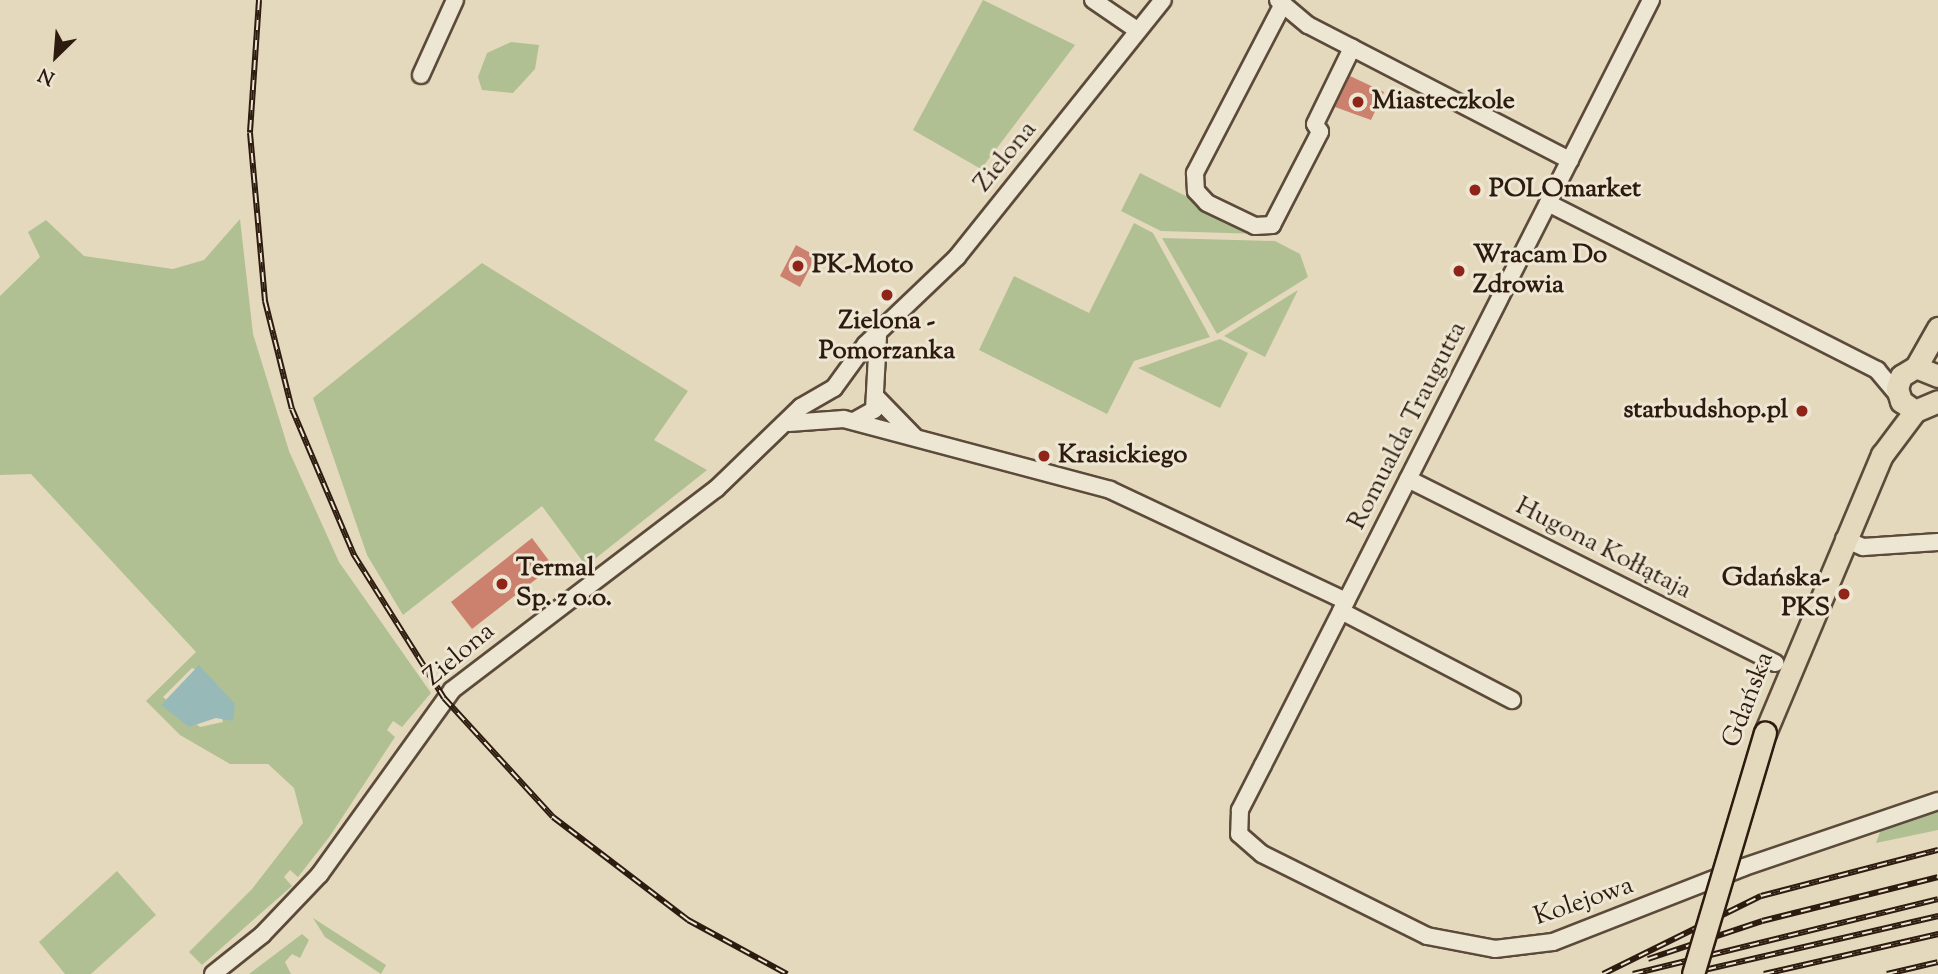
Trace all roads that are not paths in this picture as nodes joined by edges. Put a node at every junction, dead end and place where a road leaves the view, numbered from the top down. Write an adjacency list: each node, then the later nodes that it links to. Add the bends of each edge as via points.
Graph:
1 (455, 0): 8 (street)
2 (1093, 0): 6 (street)
3 (1163, 0): 6 (street, Zielona)
4 (1651, 0): 9 (street, Romualda Traugutta)
5 (1280, 2): 7 (street); 7 (street, via 1195,173 1196,191 1207,203 1255,226 1272,225 1320,132 1315,124)
6 (1137, 30): 12 (street, Zielona, via 957,257)
7 (1352, 48): 9 (street)
8 (421, 75)
9 (1570, 160): 10 (street, Romualda Traugutta)
10 (1548, 203): 14 (street); 22 (street, Romualda Traugutta)
11 (1938, 328): 13 (main road)
12 (878, 337): 15 (street, Zielona); 16 (street)
13 (1926, 369): 14 (street); 17 (main road, Gdańska)
14 (1877, 370): 17 (street)
15 (838, 384): 16 (street, via 866,379); 19 (street, via 831,399); 20 (street, Zielona, via 801,407)
16 (876, 394): 19 (street, via 866,418); 21 (street)
17 (1904, 402): 18 (main road); 23 (main road, Gdańska)
18 (1937, 403)
19 (849, 420): 20 (street); 21 (street)
20 (789, 423): 30 (street, Zielona, via 681,516 452,690 320,874 262,935)
21 (914, 436): 25 (street, via 1152,506)
22 (1408, 479): 25 (street, Romualda Traugutta); 26 (street, Hugona Kołłątaja)
23 (1844, 539): 24 (street, via 1863,547); 31 (main road, Gdańska, bridge, via 1765,733)
24 (1938, 542)
25 (1344, 606): 27 (street); 29 (street, Romualda Traugutta)
26 (1775, 663)
27 (1512, 699)
28 (1938, 801): 29 (street, Kolejowa, via 1757,862 1553,942 1496,949 1427,936 1262,854 1239,834)
29 (1240, 810)
30 (213, 974)
31 (1693, 974)

